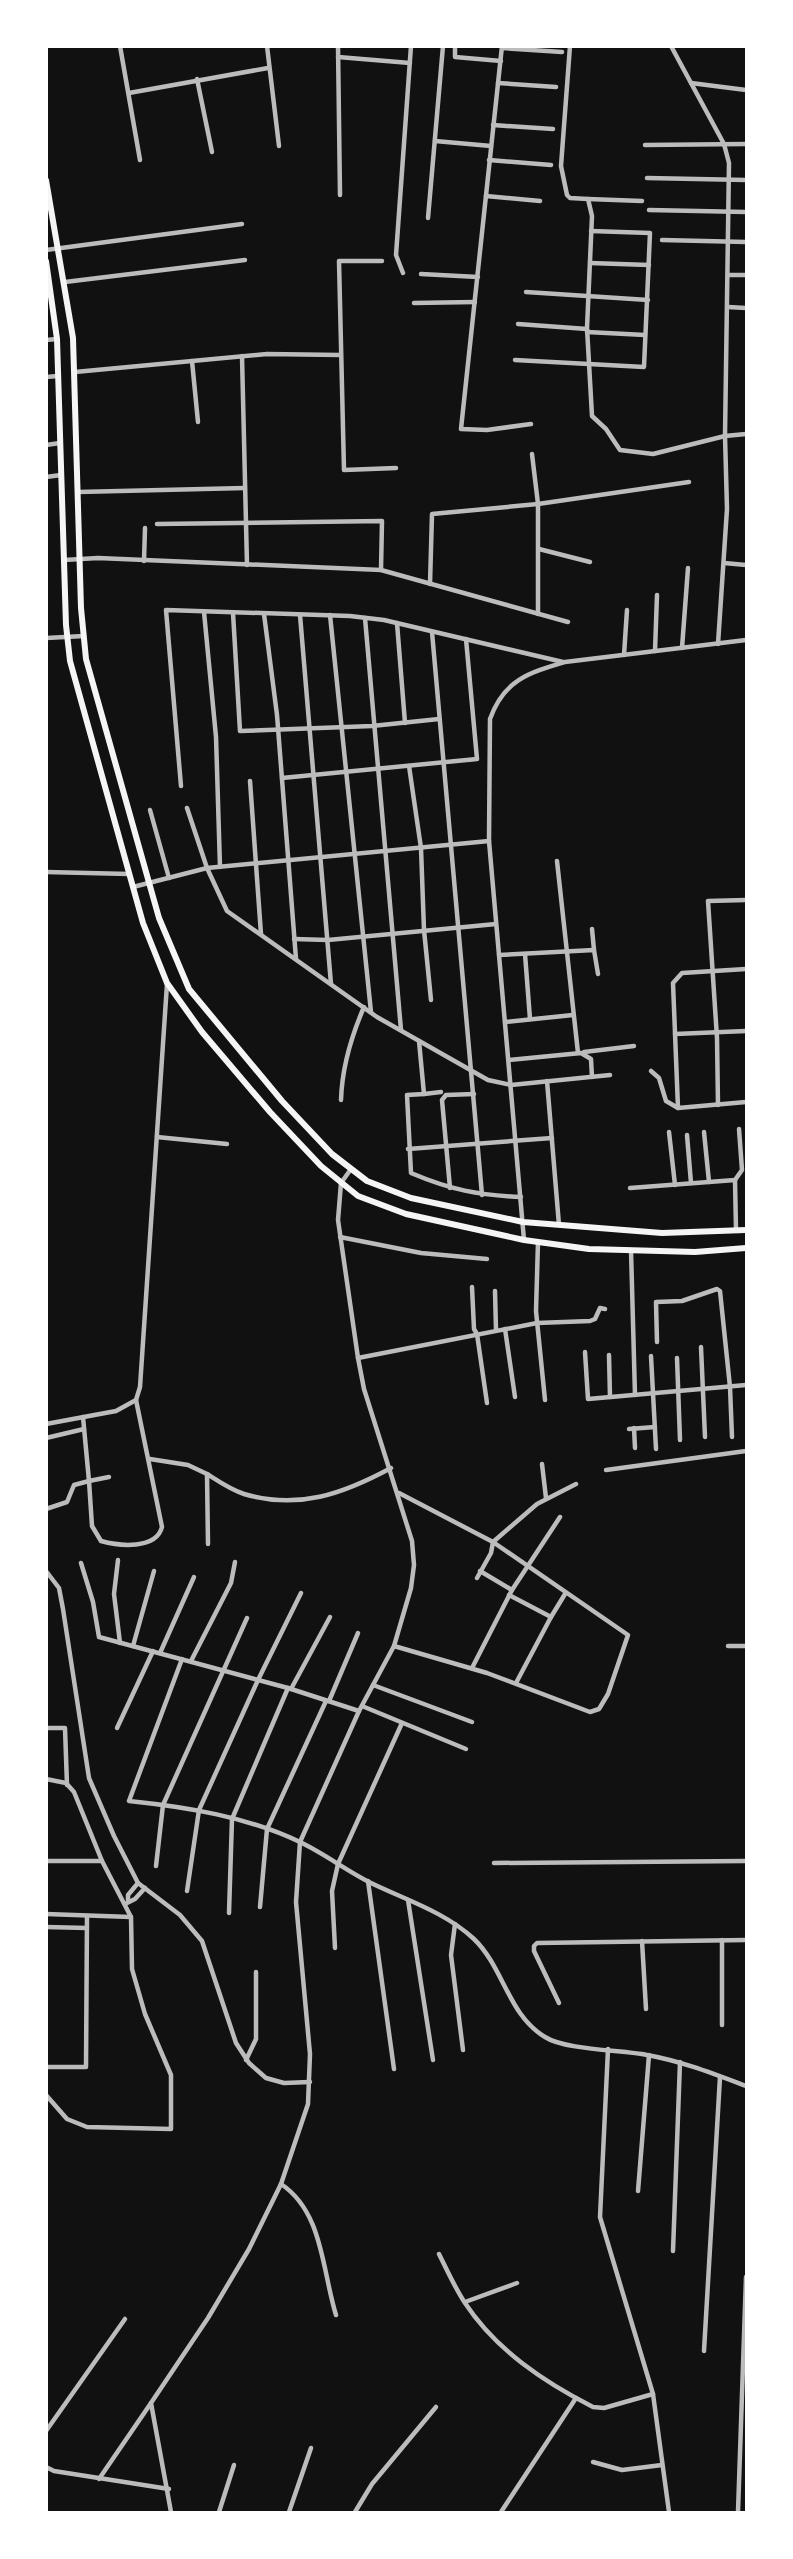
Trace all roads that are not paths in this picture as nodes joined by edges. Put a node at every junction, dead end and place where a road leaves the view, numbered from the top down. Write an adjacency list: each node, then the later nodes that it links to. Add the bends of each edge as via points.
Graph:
1 (120, 46): 20 (street)
2 (267, 46): 14 (street)
3 (338, 46): 11 (street)
4 (411, 46): 13 (street)
5 (443, 46): 23 (street)
6 (455, 46): 12 (street, via 455,57)
7 (570, 46): 39 (street, via 561,166 567,195)
8 (671, 46): 17 (street)
9 (502, 47): 10 (street); 12 (street)
10 (562, 52)
11 (338, 57): 13 (street); 37 (street)
12 (501, 61): 16 (street)
13 (410, 63): 58 (street, via 396,255)
14 (268, 68): 15 (street); 26 (street)
15 (197, 79): 20 (street); 29 (street)
16 (498, 83): 18 (street); 21 (street)
17 (691, 83): 19 (street); 24 (street)
18 (556, 87)
19 (747, 90)
20 (129, 93): 30 (street)
21 (493, 125): 22 (street); 27 (street)
22 (553, 129)
23 (435, 141): 27 (street); 45 (street)
24 (723, 144): 25 (street); 28 (street); 35 (street)
25 (747, 144)
26 (279, 146)
27 (491, 146): 31 (street)
28 (645, 146)
29 (212, 152)
30 (141, 160)
31 (489, 160): 32 (street); 38 (street)
32 (551, 165)
33 (647, 178): 35 (street)
34 (46, 180): 51 (main road)
35 (729, 180): 36 (street); 43 (street)
36 (747, 180)
37 (340, 195)
38 (486, 196): 40 (street); 62 (street)
39 (588, 199): 41 (street); 47 (street)
40 (540, 201)
41 (642, 201)
42 (649, 210): 43 (street)
43 (729, 212): 44 (street); 49 (street)
44 (747, 212)
45 (429, 218)
46 (242, 224): 51 (street)
47 (591, 231): 56 (street); 57 (street, via 650,233)
48 (662, 240): 49 (street)
49 (729, 242): 50 (street); 60 (street)
50 (747, 242)
51 (59, 248): 52 (street); 63 (main road)
52 (46, 250)
53 (245, 260): 63 (street)
54 (46, 261): 74 (main road)
55 (382, 261): 76 (street, via 339,261)
56 (590, 263): 57 (street); 65 (street)
57 (649, 265): 66 (street)
58 (403, 273)
59 (421, 274): 62 (street)
60 (729, 275): 61 (street); 69 (street)
61 (747, 275)
62 (478, 277): 67 (street)
63 (65, 282): 81 (main road)
64 (526, 292): 65 (street)
65 (589, 296): 66 (street); 72 (street)
66 (648, 300): 73 (street)
67 (475, 302): 68 (street); 85 (street, via 461,429)
68 (414, 303)
69 (729, 307): 70 (street); 87 (street)
70 (747, 308)
71 (518, 324): 72 (street)
72 (587, 331): 73 (street); 80 (street)
73 (645, 335): 80 (street, via 644,367)
74 (57, 339): 75 (street); 82 (main road)
75 (46, 340)
76 (340, 355): 77 (street); 91 (street, via 344,470)
77 (242, 356): 79 (street); 95 (street)
78 (515, 360): 80 (street)
79 (192, 361): 81 (street); 84 (street)
80 (589, 364): 87 (street, via 592,416 620,450 653,454)
81 (75, 372): 96 (main road)
82 (58, 376): 83 (street); 88 (main road)
83 (46, 377)
84 (198, 422)
85 (531, 424)
86 (747, 434): 87 (street)
87 (725, 436): 106 (street, via 727,509)
88 (60, 443): 89 (street); 92 (main road)
89 (46, 445)
90 (532, 454): 97 (street)
91 (396, 468)
92 (61, 475): 93 (street); 103 (main road)
93 (46, 477)
94 (689, 482): 97 (street)
95 (245, 488): 96 (street); 98 (street)
96 (78, 492): 102 (main road)
97 (538, 504): 101 (street); 111 (street, via 432,514)
98 (246, 521): 99 (street); 107 (street); 110 (street, via 382,521)
99 (157, 524)
100 (145, 528): 104 (street)
101 (539, 549): 105 (street); 117 (street)
102 (80, 558): 103 (street); 104 (street); 124 (main road)
103 (64, 560): 125 (main road)
104 (144, 561): 107 (street)
105 (590, 562)
106 (723, 563): 108 (street); 129 (street)
107 (247, 565): 110 (street)
108 (747, 565)
109 (688, 568): 130 (street)
110 (381, 570): 111 (street)
111 (430, 584): 117 (street)
112 (657, 595): 131 (street)
113 (627, 610): 132 (street)
114 (204, 612): 115 (street); 151 (street, via 166,610); 163 (street, via 216,737)
115 (233, 613): 116 (street); 142 (street, via 240,731)
116 (264, 614): 118 (street); 142 (street)
117 (538, 614): 121 (street)
118 (300, 615): 119 (street); 143 (street)
119 (330, 615): 120 (street); 141 (street)
120 (365, 618): 122 (street); 140 (street)
121 (568, 622)
122 (397, 623): 123 (street); 139 (street)
123 (432, 632): 127 (street); 138 (street)
124 (84, 636): 125 (street); 168 (main road, via 95,694)
125 (68, 637): 126 (street); 166 (main road, via 80,698)
126 (46, 638)
127 (466, 639): 133 (street); 144 (street, via 477,759)
128 (747, 640): 129 (street)
129 (718, 644): 130 (street)
130 (682, 648): 131 (street)
131 (655, 651): 132 (street)
132 (624, 655): 133 (street)
133 (565, 662): 134 (street, via 517,680)
134 (503, 693): 135 (street); 136 (street)
135 (510, 698)
136 (496, 703): 137 (street); 154 (street, via 490,719)
137 (502, 706)
138 (439, 719): 139 (street); 144 (street)
139 (405, 723): 140 (street)
140 (372, 726): 141 (street); 146 (street)
141 (341, 727): 143 (street); 147 (street)
142 (278, 729): 143 (street); 149 (street)
143 (309, 729): 148 (street)
144 (443, 762): 145 (street); 155 (street)
145 (409, 765): 146 (street); 156 (street)
146 (379, 768): 147 (street); 157 (street)
147 (346, 772): 148 (street); 158 (street)
148 (314, 775): 149 (street); 159 (street)
149 (282, 778): 160 (street)
150 (250, 781): 162 (street)
151 (181, 786)
152 (187, 808): 164 (street)
153 (150, 810): 167 (street)
154 (489, 841): 155 (street); 171 (street)
155 (450, 845): 156 (street); 172 (street)
156 (421, 848): 157 (street); 174 (street)
157 (387, 851): 158 (street); 176 (street)
158 (353, 854): 159 (street); 177 (street)
159 (322, 857): 160 (street); 179 (street)
160 (288, 861): 162 (street); 178 (street)
161 (557, 861): 181 (street)
162 (257, 864): 163 (street); 175 (street)
163 (220, 867): 164 (street)
164 (207, 868): 167 (street); 175 (street, via 224,906)
165 (46, 872): 166 (street)
166 (129, 874): 169 (main road)
167 (169, 878): 168 (street)
168 (149, 883): 169 (street); 228 (main road, via 159,918 189,989 282,1101)
169 (133, 887): 188 (main road)
170 (747, 900): 186 (street, via 708,901)
171 (496, 924): 172 (street); 183 (street)
172 (458, 928): 174 (street); 204 (street)
173 (592, 929): 180 (street)
174 (424, 930): 176 (street); 190 (street)
175 (261, 934): 184 (street)
176 (393, 934): 177 (street); 196 (street)
177 (362, 936): 179 (street); 192 (street)
178 (294, 939): 179 (street); 184 (street)
179 (328, 940): 189 (street)
180 (594, 950): 181 (street); 187 (street)
181 (567, 952): 182 (street); 193 (street)
182 (525, 954): 183 (street); 194 (street)
183 (499, 955): 195 (street)
184 (296, 959): 189 (street)
185 (747, 969): 186 (street)
186 (712, 971): 197 (street); 199 (street, via 675,977)
187 (598, 974)
188 (167, 983): 221 (street); 231 (main road, via 202,1032 270,1112)
189 (331, 984): 191 (street)
190 (431, 1000)
191 (364, 1007): 192 (street); 213 (street, via 341,1079)
192 (371, 1012): 196 (street)
193 (573, 1015): 194 (street); 202 (street)
194 (530, 1019): 195 (street)
195 (505, 1022): 203 (street)
196 (401, 1030): 200 (street)
197 (717, 1031): 198 (street); 199 (street); 215 (street)
198 (747, 1031)
199 (675, 1034): 216 (street)
200 (419, 1041): 204 (street); 211 (street)
201 (634, 1046): 202 (street)
202 (579, 1053): 203 (street); 207 (street, via 591,1059)
203 (508, 1060): 209 (street)
204 (472, 1070): 209 (street, via 488,1080); 212 (street)
205 (651, 1071): 216 (street, via 659,1078 666,1101)
206 (610, 1075): 207 (street)
207 (592, 1077): 208 (street)
208 (547, 1081): 209 (street); 222 (street)
209 (511, 1085): 223 (street)
210 (441, 1092): 211 (street)
211 (424, 1094): 227 (street, via 407,1095)
212 (474, 1094): 225 (street); 226 (street, via 446,1095 442,1100)
213 (341, 1100)
214 (747, 1102): 215 (street)
215 (718, 1105): 216 (street)
216 (678, 1108)
217 (739, 1129): 229 (street, via 742,1170)
218 (669, 1132): 233 (street)
219 (704, 1132): 230 (street)
220 (687, 1135): 232 (street)
221 (157, 1137): 224 (street); 270 (street)
222 (552, 1138): 223 (street); 239 (street)
223 (516, 1142): 225 (street); 237 (street)
224 (227, 1144)
225 (478, 1144): 226 (street); 236 (street)
226 (445, 1146): 227 (street); 234 (street)
227 (408, 1149): 234 (street, via 411,1173)
228 (351, 1169): 231 (street); 238 (main road, via 367,1181 411,1198)
229 (735, 1180): 230 (street); 240 (street)
230 (709, 1182): 232 (street)
231 (341, 1184): 242 (street); 243 (main road, via 358,1196 406,1214)
232 (691, 1184): 233 (street)
233 (675, 1185): 235 (street)
234 (450, 1188): 236 (street)
235 (630, 1188)
236 (482, 1195): 237 (street)
237 (521, 1197): 238 (street)
238 (523, 1222): 239 (main road); 243 (street)
239 (559, 1226): 240 (main road, via 662,1233)
240 (736, 1230): 241 (main road)
241 (747, 1230)
242 (339, 1237): 247 (street, via 421,1253); 260 (street)
243 (524, 1240): 244 (main road)
244 (538, 1242): 246 (main road); 251 (street)
245 (747, 1248): 246 (main road, via 695,1252)
246 (631, 1250): 267 (street)
247 (487, 1259)
248 (472, 1287): 254 (street)
249 (495, 1291): 253 (street)
250 (606, 1309): 251 (street, via 600,1308 590,1322)
251 (537, 1323): 252 (street); 271 (street)
252 (506, 1329): 253 (street); 268 (street)
253 (496, 1330): 254 (street)
254 (477, 1334): 260 (street); 272 (street)
255 (657, 1342): 263 (street, via 656,1302 682,1301 718,1290 722,1296)
256 (702, 1347): 264 (street)
257 (585, 1352): 269 (street, via 588,1399)
258 (609, 1355): 269 (street)
259 (651, 1356): 266 (street)
260 (358, 1358): 286 (street, via 364,1389)
261 (677, 1358): 265 (street)
262 (747, 1385): 263 (street)
263 (730, 1387): 264 (street); 278 (street)
264 (702, 1389): 265 (street); 277 (street)
265 (678, 1391): 266 (street); 280 (street)
266 (652, 1394): 267 (street); 275 (street)
267 (635, 1395): 269 (street)
268 (515, 1397)
269 (610, 1397)
270 (136, 1400): 273 (street, via 116,1411); 284 (street)
271 (545, 1400)
272 (487, 1403)
273 (83, 1416): 274 (street); 276 (street)
274 (46, 1424)
275 (655, 1426): 281 (street, via 632,1428); 282 (street)
276 (84, 1430): 279 (street); 290 (street)
277 (705, 1437)
278 (732, 1437)
279 (46, 1438)
280 (680, 1440)
281 (634, 1448)
282 (656, 1449)
283 (747, 1451): 287 (street)
284 (150, 1459): 288 (street); 290 (street, via 162,1527 154,1540 138,1544 101,1541 92,1526)
285 (542, 1464): 293 (street)
286 (391, 1468): 288 (street, via 353,1488 308,1500 242,1494); 292 (street)
287 (606, 1470)
288 (207, 1474): 297 (street)
289 (109, 1477): 290 (street)
290 (88, 1481): 294 (street, via 74,1485 68,1502)
291 (576, 1484): 293 (street)
292 (399, 1493): 296 (street); 316 (street, via 414,1565)
293 (546, 1498): 296 (street)
294 (46, 1509)
295 (560, 1517): 301 (street)
296 (493, 1542): 301 (street); 304 (street)
297 (208, 1544)
298 (118, 1560): 314 (street, via 114,1594)
299 (235, 1562): 322 (street, via 231,1583)
300 (81, 1563): 314 (street, via 99,1637)
301 (527, 1566): 308 (street); 309 (street)
302 (46, 1571): 350 (street, via 58,1588 63,1609 89,1779)
303 (154, 1571): 315 (street)
304 (480, 1571): 306 (street); 308 (street)
305 (194, 1577): 320 (street)
306 (477, 1578)
307 (301, 1593): 325 (street)
308 (511, 1593): 311 (street); 323 (street)
309 (565, 1593): 311 (street); 326 (street, via 628,1635 604,1703 590,1712)
310 (330, 1617): 328 (street)
311 (552, 1617): 326 (street)
312 (247, 1618): 324 (street)
313 (358, 1633): 329 (street)
314 (120, 1643): 315 (street)
315 (133, 1646): 319 (street)
316 (394, 1646): 323 (street); 327 (street)
317 (728, 1646): 318 (street)
318 (747, 1646)
319 (153, 1651): 320 (street); 334 (street)
320 (160, 1653): 321 (street)
321 (182, 1659): 322 (street); 338 (street, via 129,1801)
322 (191, 1661): 324 (street)
323 (472, 1668): 326 (street)
324 (224, 1671): 325 (street); 338 (street)
325 (258, 1680): 328 (street); 339 (street)
326 (516, 1683)
327 (373, 1685): 330 (street); 331 (street)
328 (290, 1688): 329 (street); 340 (street)
329 (327, 1701): 330 (street); 341 (street)
330 (361, 1709): 332 (street); 342 (street)
331 (472, 1722)
332 (402, 1723): 335 (street); 347 (street)
333 (46, 1728): 337 (street, via 65,1728)
334 (117, 1728)
335 (466, 1749)
336 (46, 1779): 337 (street)
337 (68, 1785): 345 (street)
338 (164, 1805): 339 (street); 348 (street)
339 (199, 1810): 340 (street); 352 (street)
340 (232, 1819): 341 (street); 356 (street)
341 (267, 1829): 342 (street); 355 (street)
342 (300, 1842): 347 (street); 380 (street, via 296,1902)
343 (747, 1861): 346 (street)
344 (46, 1862): 345 (street)
345 (102, 1862): 354 (street)
346 (494, 1863)
347 (338, 1864): 349 (street); 366 (street, via 332,1891)
348 (156, 1866)
349 (368, 1881): 353 (street); 378 (street)
350 (138, 1882): 351 (street); 354 (street)
351 (145, 1888): 354 (street); 374 (street, via 180,1915 202,1941 236,2043)
352 (187, 1891)
353 (408, 1900): 360 (street); 375 (street)
354 (127, 1902): 359 (street)
355 (260, 1907)
356 (229, 1913)
357 (46, 1914): 358 (street)
358 (87, 1916): 359 (street); 362 (street)
359 (131, 1917): 382 (street, via 132,1969 145,2014 171,2074 171,2129 87,2127 67,2119)
360 (455, 1924): 371 (street, via 488,1955 515,2008 533,2029 548,2039); 372 (street, via 451,1955)
361 (46, 1927): 362 (street)
362 (87, 1928): 377 (street, via 86,2067)
363 (722, 1940): 364 (street); 365 (street); 370 (street)
364 (747, 1940)
365 (642, 1941): 368 (street, via 537,1943 534,1951); 369 (street)
366 (335, 1948)
367 (256, 1971): 374 (street, via 256,2038)
368 (559, 2003)
369 (646, 2009)
370 (722, 2025)
371 (608, 2049): 373 (street); 393 (street, via 600,2217)
372 (463, 2050)
373 (649, 2055): 376 (street); 384 (street)
374 (246, 2060): 380 (street, via 266,2079)
375 (433, 2060)
376 (680, 2062): 379 (street); 385 (street)
377 (46, 2067)
378 (394, 2069)
379 (720, 2076): 381 (street); 392 (street)
380 (310, 2082): 383 (street, via 308,2104)
381 (747, 2086)
382 (46, 2095)
383 (280, 2184): 390 (street, via 299,2199 314,2226); 395 (street, via 249,2249)
384 (638, 2191)
385 (673, 2251)
386 (439, 2254): 389 (street)
387 (747, 2277): 411 (street)
388 (516, 2283): 389 (street)
389 (465, 2302): 394 (street, via 486,2331 517,2360)
390 (336, 2315)
391 (125, 2319): 397 (street)
392 (704, 2351)
393 (653, 2394): 394 (street, via 604,2408); 401 (street)
394 (576, 2398): 409 (street)
395 (152, 2403): 403 (street); 404 (street)
396 (435, 2407): 408 (street, via 372,2484)
397 (46, 2431)
398 (311, 2448): 407 (street)
399 (593, 2462): 401 (street, via 622,2470)
400 (234, 2465): 406 (street)
401 (662, 2465): 410 (street)
402 (46, 2467): 403 (street)
403 (99, 2479): 404 (street)
404 (169, 2489): 405 (street)
405 (171, 2512)
406 (219, 2512)
407 (290, 2512)
408 (355, 2512)
409 (501, 2512)
410 (669, 2512)
411 (738, 2512)

